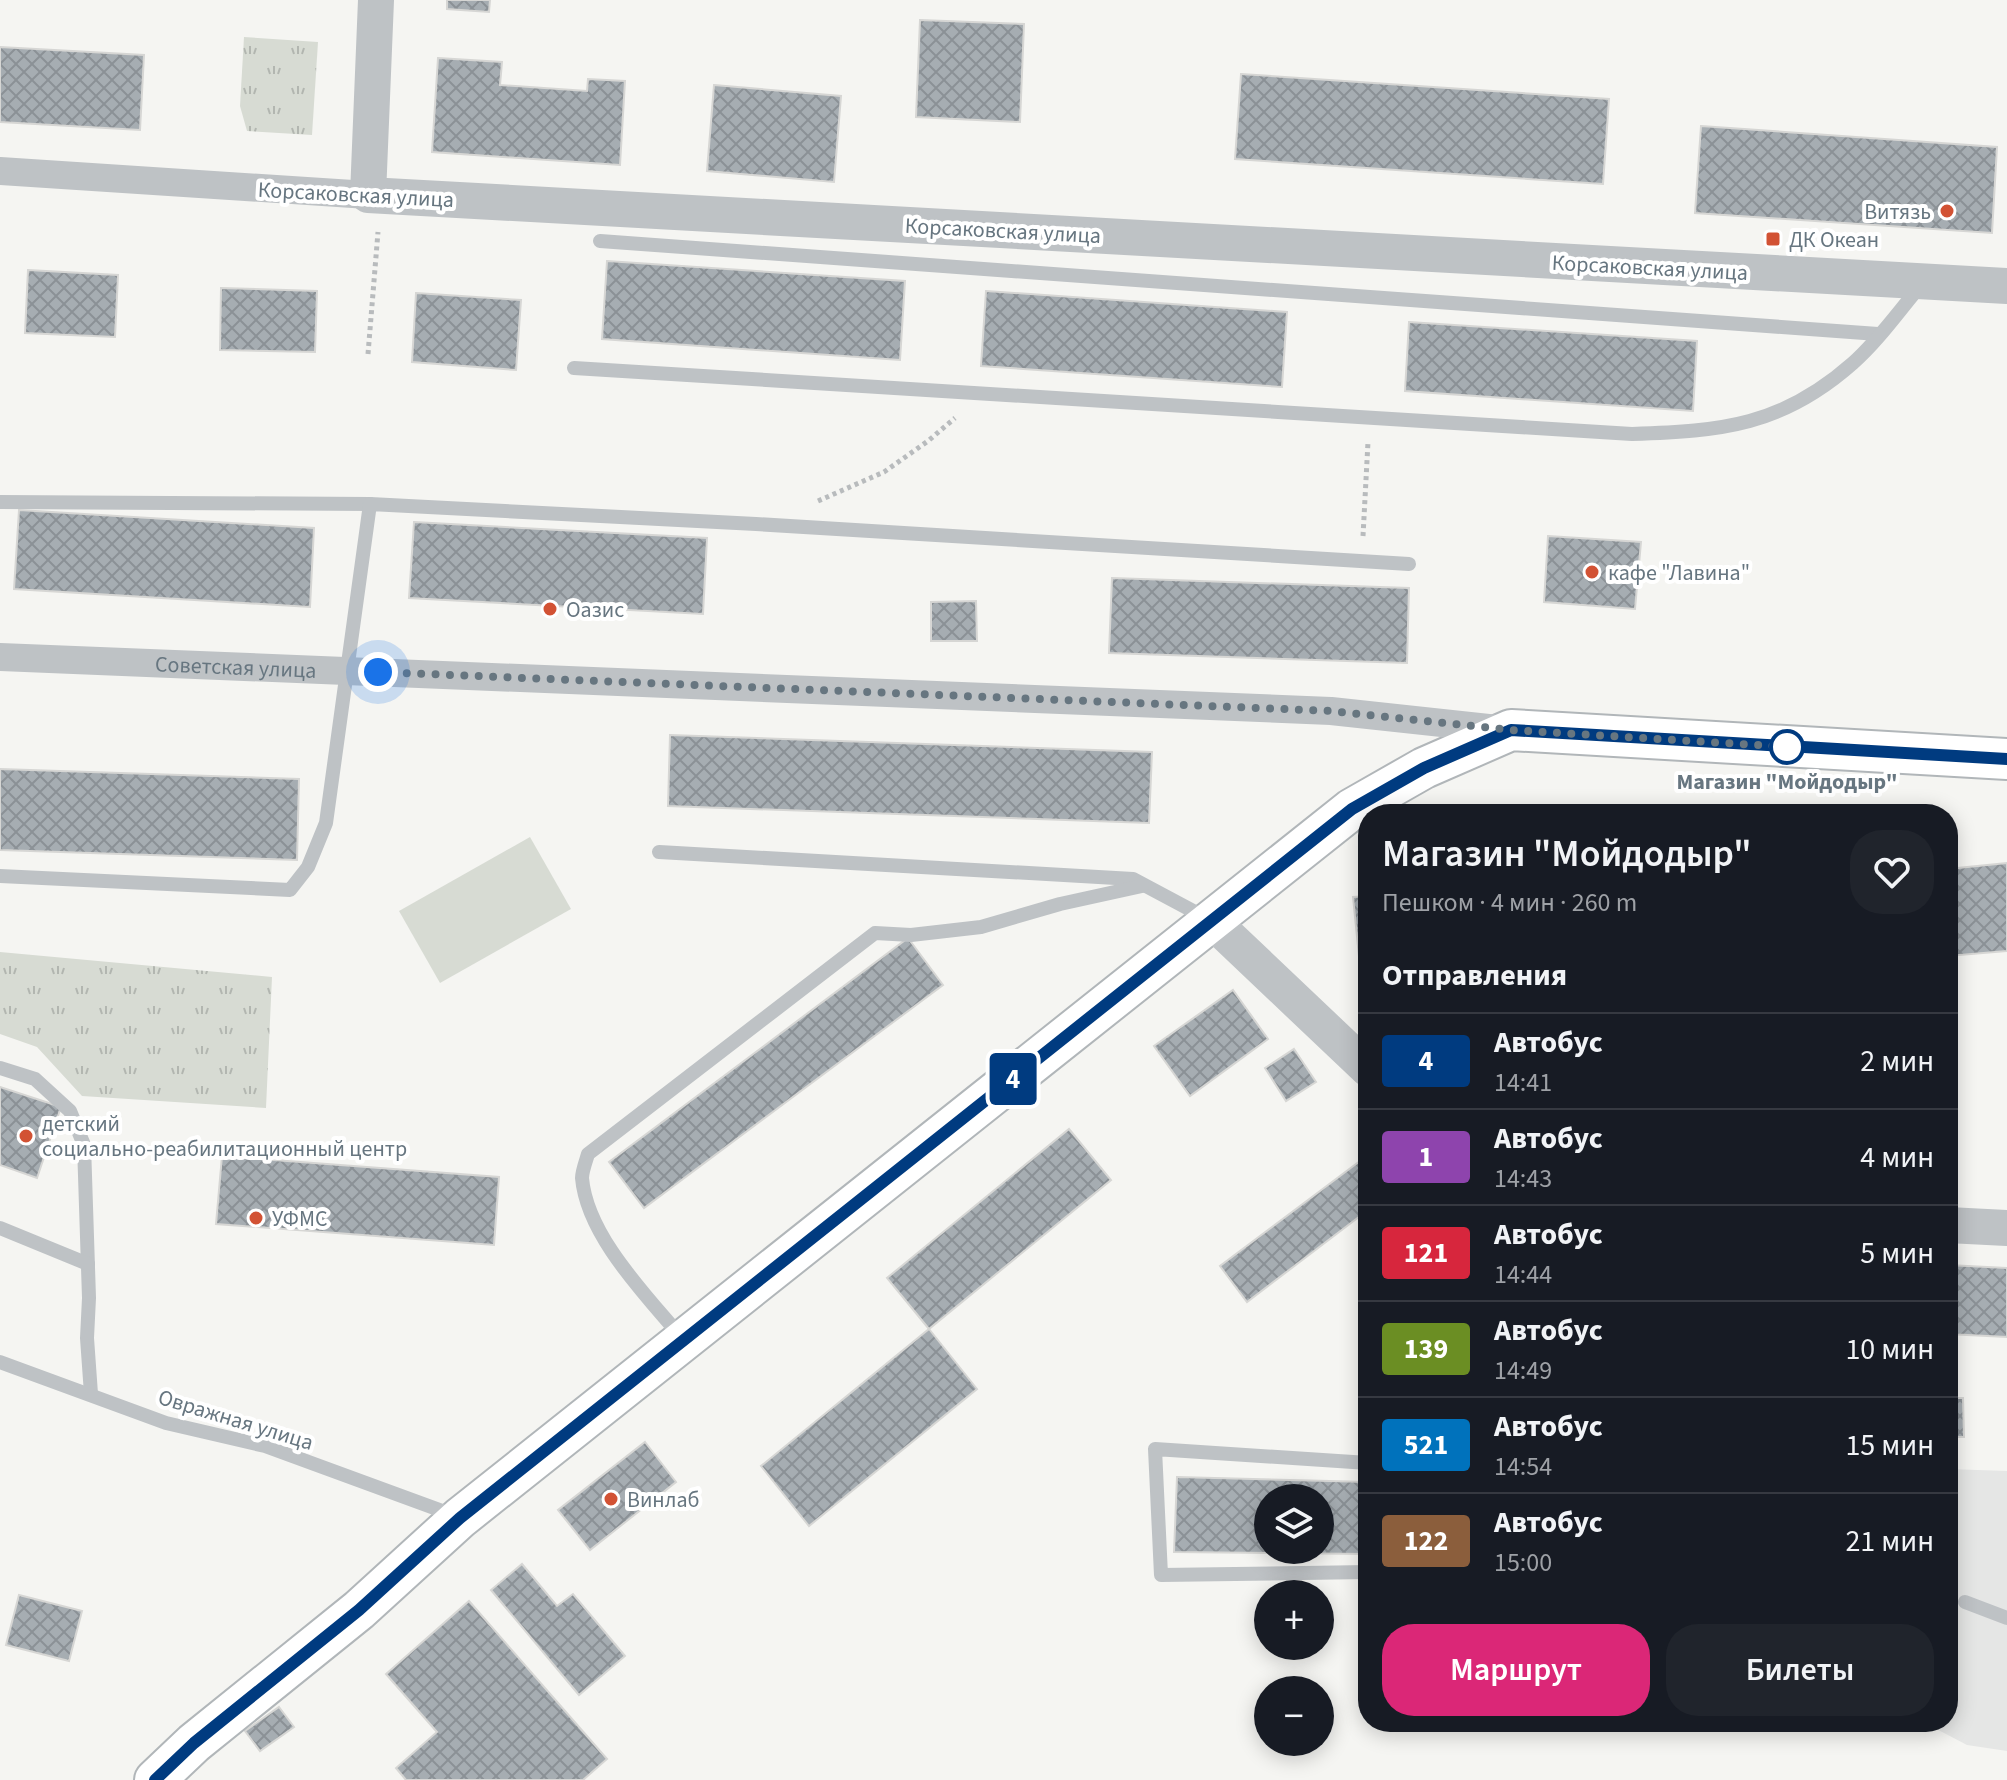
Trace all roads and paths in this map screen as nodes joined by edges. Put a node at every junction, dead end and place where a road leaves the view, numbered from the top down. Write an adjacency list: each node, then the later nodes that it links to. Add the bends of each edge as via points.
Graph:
1 (376, 0): 3 (street)
2 (0, 171): 3 (street, Корсаковская улица)
3 (368, 195): 6 (street, Корсаковская улица)
4 (378, 232): 9 (path)
5 (600, 241): 8 (lane)
6 (1924, 282): 7 (street, Корсаковская улица); 8 (lane)
7 (2007, 286)
8 (1878, 334): 12 (lane, via 1855,362 1813,395 1766,417 1703,432 1632,434)
9 (368, 354)
10 (574, 368): 11 (lane)
11 (968, 393): 12 (lane); 14 (path, via 959,414 928,441 884,472)
12 (1369, 418): 16 (path)
13 (0, 502): 15 (lane)
14 (815, 503)
15 (370, 504): 16 (lane); 19 (lane)
16 (1361, 562): 17 (lane)
17 (1409, 564)
18 (0, 657): 19 (street, Советская улица)
19 (346, 670): 20 (street, Советская улица, via 1331,711); 25 (lane, via 326,823 308,867 290,890)
20 (1511, 730): 21 (main road, Советская улица); 22 (main road, via 1424,768)
21 (2007, 759)
22 (1361, 804)
23 (1358, 806): 27 (main road)
24 (659, 852): 26 (lane, via 1133,879)
25 (0, 876)
26 (1142, 886): 27 (lane); 34 (lane, via 981,927 911,935 875,933 588,1154 582,1177 594,1221 624,1270)
27 (1212, 921): 28 (street); 34 (main road)
28 (1358, 1060)
29 (0, 1068): 33 (lane, via 35,1079 70,1111 84,1145)
30 (1958, 1226): 32 (street)
31 (0, 1228): 33 (lane)
32 (2007, 1228)
33 (88, 1264): 36 (lane)
34 (684, 1341): 38 (main road)
35 (0, 1362): 36 (lane, Овражная улица)
36 (91, 1394): 38 (lane, Овражная улица, via 166,1423 265,1446)
37 (1358, 1462): 39 (lane, via 1155,1449 1161,1575)
38 (460, 1518): 42 (main road)
39 (1358, 1572)
40 (1965, 1602): 41 (lane)
41 (2007, 1618)
42 (155, 1780)

